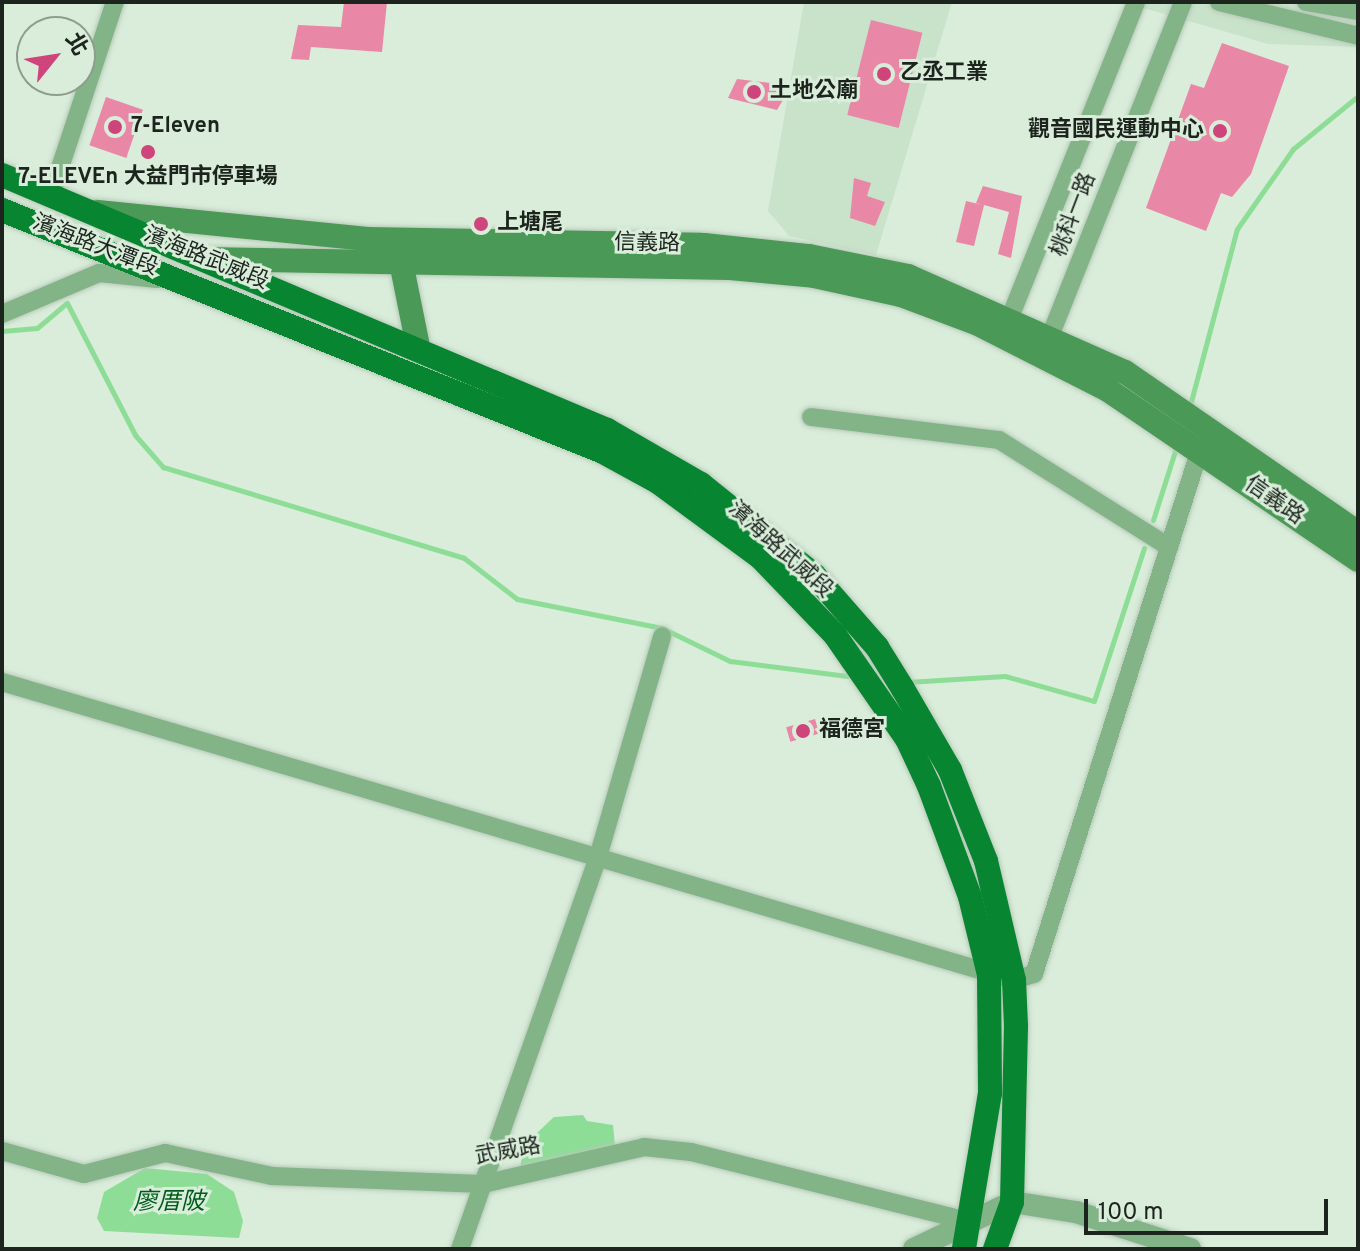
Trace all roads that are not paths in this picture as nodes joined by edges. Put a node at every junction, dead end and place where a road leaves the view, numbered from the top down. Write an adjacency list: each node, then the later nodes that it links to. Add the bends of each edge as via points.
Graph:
1 (115, 2): 9 (street)
2 (1136, 2): 17 (street, 桃科一路)
3 (1183, 2): 18 (street, 桃科一路)
4 (1219, 2): 7 (street)
5 (1306, 2): 6 (street)
6 (1358, 11)
7 (1358, 36)
8 (2, 175): 9 (main road, 濱海路大潭段)
9 (51, 195): 11 (main road, 濱海路大潭段)
10 (2, 210): 15 (main road, 濱海路大潭段)
11 (90, 211): 12 (main road, 信義路); 13 (main road, 濱海路武威段)
12 (207, 224): 13 (main road); 17 (main road, 信義路, via 366,239 649,242 770,251 908,276)
13 (200, 259): 14 (main road, 信義路); 15 (main road); 19 (main road, 濱海路武威段)
14 (401, 262): 17 (main road, 信義路, via 814,276); 19 (main road)
15 (189, 282): 16 (street, via 99,273); 28 (main road, 濱海路武威段, via 603,452 658,482 761,558 835,635 907,739 957,856)
16 (2, 314)
17 (1007, 326): 18 (main road, 信義路)
18 (1047, 345): 21 (main road, 信義路, via 1165,413)
19 (418, 346): 29 (main road, 濱海路武威段, via 607,430 701,484 814,575 877,647 969,813)
20 (811, 417): 23 (street, via 999,440)
21 (1197, 438): 22 (main road, 信義路); 23 (street); 24 (main road, 信義路)
22 (1358, 533)
23 (1169, 547): 29 (street, via 1034,974)
24 (1358, 560)
25 (662, 636): 27 (street)
26 (2, 682): 27 (street)
27 (598, 857): 28 (street); 31 (street)
28 (989, 975): 29 (street); 33 (main road, 濱海路武威段, via 990,1093)
29 (1014, 980): 32 (main road, 濱海路武威段)
30 (2, 1151): 31 (street, 武威路, via 84,1174 165,1153 272,1176)
31 (483, 1184): 33 (street, 武威路, via 644,1147 691,1152); 34 (street)
32 (1012, 1202): 33 (street); 37 (main road, 濱海路武威段); 38 (street, via 1076,1212)
33 (971, 1222): 35 (street); 36 (main road, 濱海路武威段)
34 (460, 1249)
35 (914, 1249)
36 (964, 1249)
37 (995, 1249)
38 (1190, 1249)

